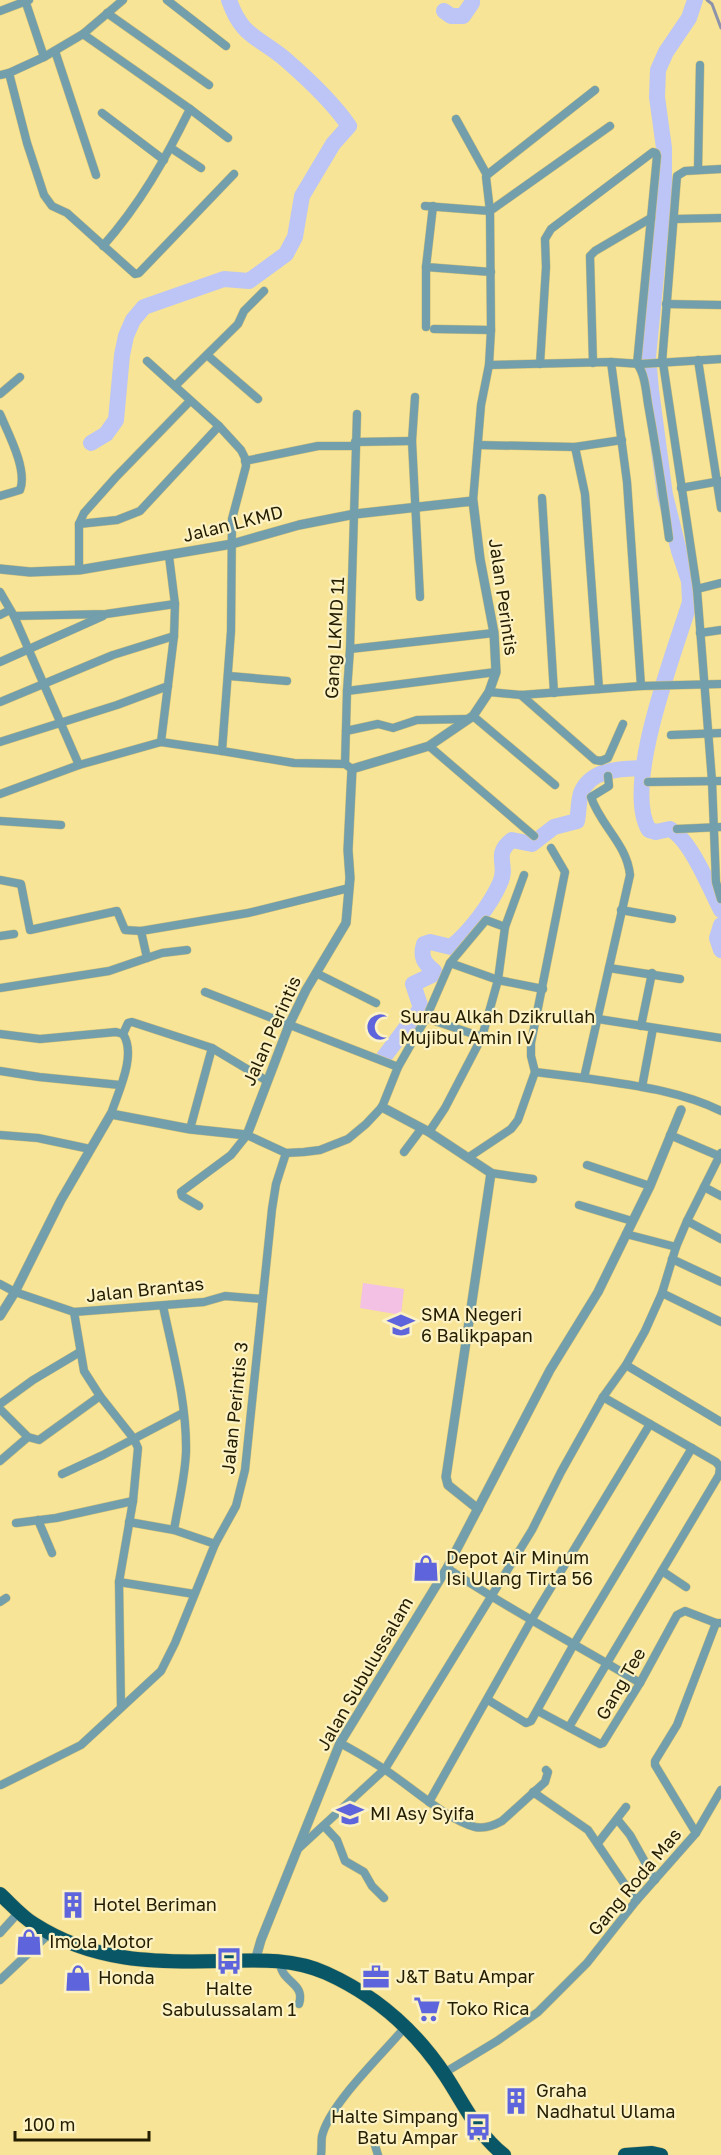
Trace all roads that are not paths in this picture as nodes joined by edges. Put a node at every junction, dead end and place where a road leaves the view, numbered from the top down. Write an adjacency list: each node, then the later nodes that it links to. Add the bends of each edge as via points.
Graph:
1 (123, 0): 5 (street)
2 (167, 0): 7 (street)
3 (26, 1): 4 (street); 9 (street)
4 (0, 11)
5 (107, 12): 6 (street); 13 (street)
6 (82, 34): 8 (street); 15 (street)
7 (226, 46)
8 (55, 51): 9 (street); 26 (street)
9 (44, 57): 11 (street)
10 (700, 65): 23 (street)
11 (9, 73): 12 (street); 32 (street, via 44,195 52,206 67,213)
12 (0, 75)
13 (210, 85)
14 (595, 90): 27 (street)
15 (190, 109): 19 (street); 20 (street)
16 (102, 113): 21 (street)
17 (456, 120): 27 (street)
18 (610, 126): 28 (street)
19 (228, 138)
20 (171, 148): 21 (street); 22 (street)
21 (164, 160): 32 (street, via 128,218)
22 (201, 168)
23 (698, 169): 24 (street); 31 (street, via 677,176)
24 (721, 169)
25 (234, 174): 35 (street)
26 (96, 175)
27 (487, 175): 28 (street, Jalan Perintis)
28 (490, 211): 33 (street, via 429,206); 34 (street, Jalan Perintis)
29 (651, 218): 46 (street, via 590,256); 48 (street, via 657,156 653,152 551,229 545,239); 49 (street)
30 (721, 218): 31 (street)
31 (675, 219): 38 (street)
32 (103, 246): 35 (street)
33 (426, 267): 34 (street); 40 (street, via 430,328)
34 (491, 272): 40 (street, Jalan Perintis)
35 (135, 274): 36 (street)
36 (143, 282)
37 (264, 291): 41 (street)
38 (666, 304): 39 (street); 47 (street)
39 (721, 305)
40 (491, 330): 50 (street, Jalan Perintis)
41 (207, 355): 52 (street); 55 (street)
42 (721, 359): 43 (street)
43 (698, 360): 47 (street); 66 (street)
44 (147, 361): 52 (street)
45 (611, 362): 46 (street); 49 (street); 60 (street)
46 (593, 363): 48 (street)
47 (662, 363): 49 (street); 67 (street)
48 (540, 364): 50 (street)
49 (639, 364): 75 (street)
50 (489, 365): 63 (street, Jalan Perintis)
51 (20, 377): 53 (street)
52 (175, 386): 56 (street)
53 (0, 394)
54 (416, 397): 61 (street)
55 (258, 399)
56 (190, 401): 59 (street); 74 (street, via 116,477)
57 (0, 414): 68 (street, via 13,441 22,482 20,490)
58 (357, 414): 62 (street, Gang LKMD 11)
59 (219, 426): 65 (street, via 241,450); 74 (street, via 140,511 117,520)
60 (622, 440): 64 (street); 102 (street)
61 (412, 441): 62 (street); 72 (street)
62 (355, 444): 65 (street, via 318,446); 73 (street, Gang LKMD 11)
63 (478, 445): 64 (street); 70 (street, Jalan Perintis)
64 (575, 447): 103 (street, via 585,494)
65 (245, 461): 76 (street, via 232,519)
66 (719, 482): 67 (street); 71 (street)
67 (681, 488): 81 (street)
68 (0, 496)
69 (542, 498): 106 (street)
70 (473, 501): 72 (street, Jalan LKMD); 89 (street, Jalan Perintis)
71 (721, 507)
72 (414, 508): 73 (street, Jalan LKMD); 83 (street)
73 (355, 514): 76 (street, Jalan LKMD); 92 (street, Gang LKMD 11)
74 (79, 524): 79 (street)
75 (669, 538)
76 (232, 544): 77 (street, Jalan LKMD); 96 (street)
77 (169, 556): 79 (street, Jalan LKMD); 84 (street)
78 (0, 569): 79 (street, Jalan LKMD, via 30,573)
79 (79, 570)
80 (721, 583): 81 (street)
81 (697, 589): 90 (street)
82 (0, 592): 85 (street)
83 (420, 597)
84 (175, 604): 87 (street); 91 (street)
85 (12, 613): 86 (street); 87 (street); 93 (street)
86 (0, 615)
87 (106, 615): 93 (street)
88 (721, 630): 90 (street)
89 (494, 633): 92 (street); 95 (street, Jalan Perintis)
90 (700, 633): 99 (street)
91 (174, 636): 100 (street, via 113,655); 101 (street)
92 (350, 649): 104 (street, Gang LKMD 11)
93 (28, 651): 94 (street); 100 (street)
94 (0, 662)
95 (496, 672): 104 (street); 105 (street, Jalan Perintis)
96 (229, 676): 97 (street); 119 (street)
97 (287, 681)
98 (721, 684): 99 (street)
99 (704, 685): 102 (street); 114 (street)
100 (43, 686): 108 (street); 110 (street)
101 (168, 686): 110 (street); 117 (street)
102 (641, 686): 103 (street)
103 (599, 689): 106 (street)
104 (347, 691): 112 (street, Gang LKMD 11)
105 (489, 692): 107 (street); 109 (street, Jalan Perintis)
106 (554, 693): 107 (street)
107 (521, 695): 111 (street, via 601,761 608,758)
108 (0, 702)
109 (470, 717): 112 (street, via 417,720 393,728 378,724); 118 (street, Jalan Perintis); 126 (street)
110 (59, 722): 116 (street); 120 (street)
111 (624, 724)
112 (345, 731): 121 (street, Gang LKMD 11)
113 (721, 733): 114 (street)
114 (708, 734): 115 (street); 123 (street)
115 (671, 735)
116 (0, 742)
117 (161, 742): 119 (street); 120 (street)
118 (429, 746): 121 (street, Jalan Perintis); 132 (street)
119 (222, 751): 121 (street, via 294,763)
120 (79, 765): 127 (street)
121 (349, 766): 137 (street, Jalan Perintis)
122 (608, 776): 139 (street, via 609,786 591,797 629,864)
123 (712, 781): 124 (street); 125 (street); 130 (street)
124 (721, 781)
125 (648, 782)
126 (555, 785)
127 (0, 795)
128 (0, 821): 129 (street)
129 (61, 825)
130 (717, 827): 131 (street); 135 (street)
131 (676, 829)
132 (534, 836)
133 (551, 848): 154 (street, via 565,872)
134 (524, 875): 141 (street)
135 (718, 877): 138 (street)
136 (0, 880): 142 (street, via 21,884 30,930 117,911 125,930)
137 (349, 888): 142 (street, via 249,914); 149 (street, Jalan Perintis, via 346,923)
138 (721, 899)
139 (621, 910): 140 (street); 148 (street)
140 (672, 919)
141 (505, 927): 147 (street, via 486,920); 152 (street)
142 (141, 931): 146 (street)
143 (14, 934): 144 (street)
144 (0, 936)
145 (188, 950): 146 (street)
146 (147, 958): 153 (street, via 109,971)
147 (450, 963): 152 (street); 157 (street)
148 (609, 968): 150 (street); 158 (street)
149 (316, 972): 156 (street); 159 (street, Jalan Perintis)
150 (652, 973): 151 (street); 160 (street)
151 (680, 979)
152 (498, 980): 154 (street); 164 (street)
153 (0, 988)
154 (543, 989): 169 (street, via 531,1043)
155 (205, 992): 159 (street)
156 (376, 1003)
157 (426, 1018): 164 (street); 167 (street)
158 (598, 1019): 160 (street); 170 (street)
159 (289, 1025): 167 (street); 171 (street, Jalan Perintis)
160 (641, 1026): 161 (street)
161 (653, 1028): 165 (street); 173 (street)
162 (0, 1034): 163 (street, via 40,1040 106,1032)
163 (123, 1034): 166 (street, via 132,1022); 172 (street, via 128,1056)
164 (482, 1037): 179 (street, via 445,1108)
165 (721, 1038)
166 (212, 1048): 171 (street); 178 (street)
167 (398, 1067): 174 (street)
168 (0, 1071): 172 (street)
169 (535, 1072): 170 (street); 187 (street, via 518,1120)
170 (584, 1078): 173 (street)
171 (267, 1081): 181 (street, Jalan Perintis)
172 (120, 1085): 177 (street)
173 (642, 1087): 176 (street, via 686,1097)
174 (382, 1107): 179 (street); 185 (street, via 348,1139 320,1150)
175 (681, 1110): 182 (street, Jalan Subulussalam)
176 (721, 1111)
177 (111, 1114): 178 (street); 183 (street)
178 (190, 1129): 181 (street)
179 (425, 1130): 184 (street); 187 (street)
180 (0, 1135): 183 (street)
181 (247, 1135): 185 (street); 195 (street, Jalan Perintis, via 231,1155 181,1192)
182 (670, 1136): 186 (street); 191 (street, Jalan Subulussalam)
183 (90, 1149): 204 (street)
184 (404, 1152)
185 (286, 1153): 206 (street, Jalan Perintis 3, via 276,1184)
186 (720, 1154): 192 (street)
187 (469, 1157): 189 (street)
188 (587, 1165): 191 (street)
189 (491, 1173): 190 (street); 226 (street, via 446,1477 448,1485)
190 (533, 1179)
191 (650, 1186): 196 (street, Jalan Subulussalam)
192 (704, 1187): 193 (street); 197 (street)
193 (721, 1196)
194 (579, 1205): 196 (street)
195 (199, 1206)
196 (632, 1221): 198 (street, Jalan Subulussalam)
197 (687, 1221): 199 (street); 200 (street)
198 (626, 1234): 200 (street); 226 (street, Jalan Subulussalam)
199 (721, 1239)
200 (676, 1247): 201 (street)
201 (672, 1259): 202 (street); 205 (street)
202 (721, 1282)
203 (0, 1284): 204 (street, Jalan Brantas)
204 (15, 1292): 208 (street, Jalan Brantas); 209 (street)
205 (662, 1293): 210 (street); 212 (street)
206 (262, 1299): 207 (street, Jalan Brantas, via 225,1296); 231 (street, Jalan Perintis 3, via 245,1470 236,1506)
207 (163, 1306): 208 (street, Jalan Brantas); 217 (street)
208 (74, 1312): 211 (street)
209 (0, 1316)
210 (721, 1322)
211 (80, 1352): 213 (street, via 84,1371); 215 (street)
212 (626, 1365): 214 (street); 218 (street)
213 (100, 1396): 220 (street, via 39,1440); 221 (street)
214 (603, 1397): 219 (street); 238 (street, via 532,1530)
215 (0, 1404)
216 (0, 1409): 220 (street)
217 (183, 1413): 221 (street); 230 (street, via 186,1455)
218 (721, 1422)
219 (650, 1424): 222 (street); 239 (street)
220 (28, 1437): 223 (street)
221 (134, 1439): 224 (street); 225 (street, via 138,1448)
222 (692, 1448): 234 (street, via 716,1462 719,1475); 241 (street)
223 (0, 1461)
224 (62, 1473)
225 (134, 1501): 227 (street); 228 (street)
226 (478, 1509): 233 (street, Jalan Subulussalam)
227 (38, 1520): 229 (street); 232 (street)
228 (129, 1522): 230 (street); 235 (street)
229 (16, 1523)
230 (174, 1530): 231 (street)
231 (215, 1544): 237 (street, Jalan Perintis 3)
232 (52, 1553)
233 (447, 1568): 238 (street); 248 (street, Jalan Subulussalam)
234 (662, 1571): 236 (street); 242 (street)
235 (119, 1582): 237 (street); 245 (street)
236 (686, 1587)
237 (194, 1594): 245 (street, Jalan Perintis 3, via 161,1671)
238 (491, 1597): 239 (street); 249 (street)
239 (532, 1619): 241 (street); 244 (street)
240 (718, 1623): 243 (street, Gang Tee, via 681,1612); 258 (street, Gang Roda Mas, via 677,1725 655,1761)
241 (574, 1644): 242 (street); 246 (street)
242 (607, 1663): 243 (street); 247 (street)
243 (640, 1683): 247 (street, Gang Tee, via 606,1742 600,1744)
244 (488, 1700): 246 (street, via 526,1723); 254 (street)
245 (121, 1707): 251 (street, Jalan Perintis 3, via 81,1745)
246 (538, 1711): 247 (street, Gang Tee)
247 (569, 1727)
248 (340, 1743): 249 (street); 260 (street, Jalan Subulussalam)
249 (385, 1769): 254 (street); 257 (street)
250 (546, 1770): 253 (street, via 545,1782)
251 (1, 1785)
252 (721, 1790): 258 (street)
253 (533, 1792): 254 (street, via 502,1821 485,1827 464,1823); 259 (street, via 580,1823)
254 (429, 1802)
255 (626, 1807): 256 (street)
256 (617, 1819): 259 (street); 261 (street)
257 (324, 1826): 260 (street); 263 (street, via 337,1840 345,1861 364,1872)
258 (696, 1833): 261 (street, Gang Roda Mas)
259 (598, 1843): 264 (street)
260 (299, 1848): 268 (street, Jalan Subulussalam)
261 (655, 1880): 264 (street, Gang Roda Mas)
262 (0, 1894): 265 (highway)
263 (384, 1898)
264 (636, 1902): 273 (street, Gang Roda Mas, via 587,1963 538,2012)
265 (19, 1912): 266 (street); 267 (highway)
266 (0, 1933)
267 (50, 1933): 268 (highway, via 82,1948 125,1958); 270 (street)
268 (255, 1961): 269 (highway)
269 (280, 1961): 271 (street, via 282,1972 300,1991); 272 (highway, via 305,1965 347,1983)
270 (0, 1980)
271 (299, 2004)
272 (406, 2026): 273 (highway); 275 (street, via 344,2096 322,2137)
273 (444, 2073): 277 (highway, via 484,2136)
274 (373, 2139): 276 (street)
275 (321, 2155)
276 (378, 2155)
277 (504, 2155)
278 (625, 2155): 279 (highway)
279 (661, 2155)

